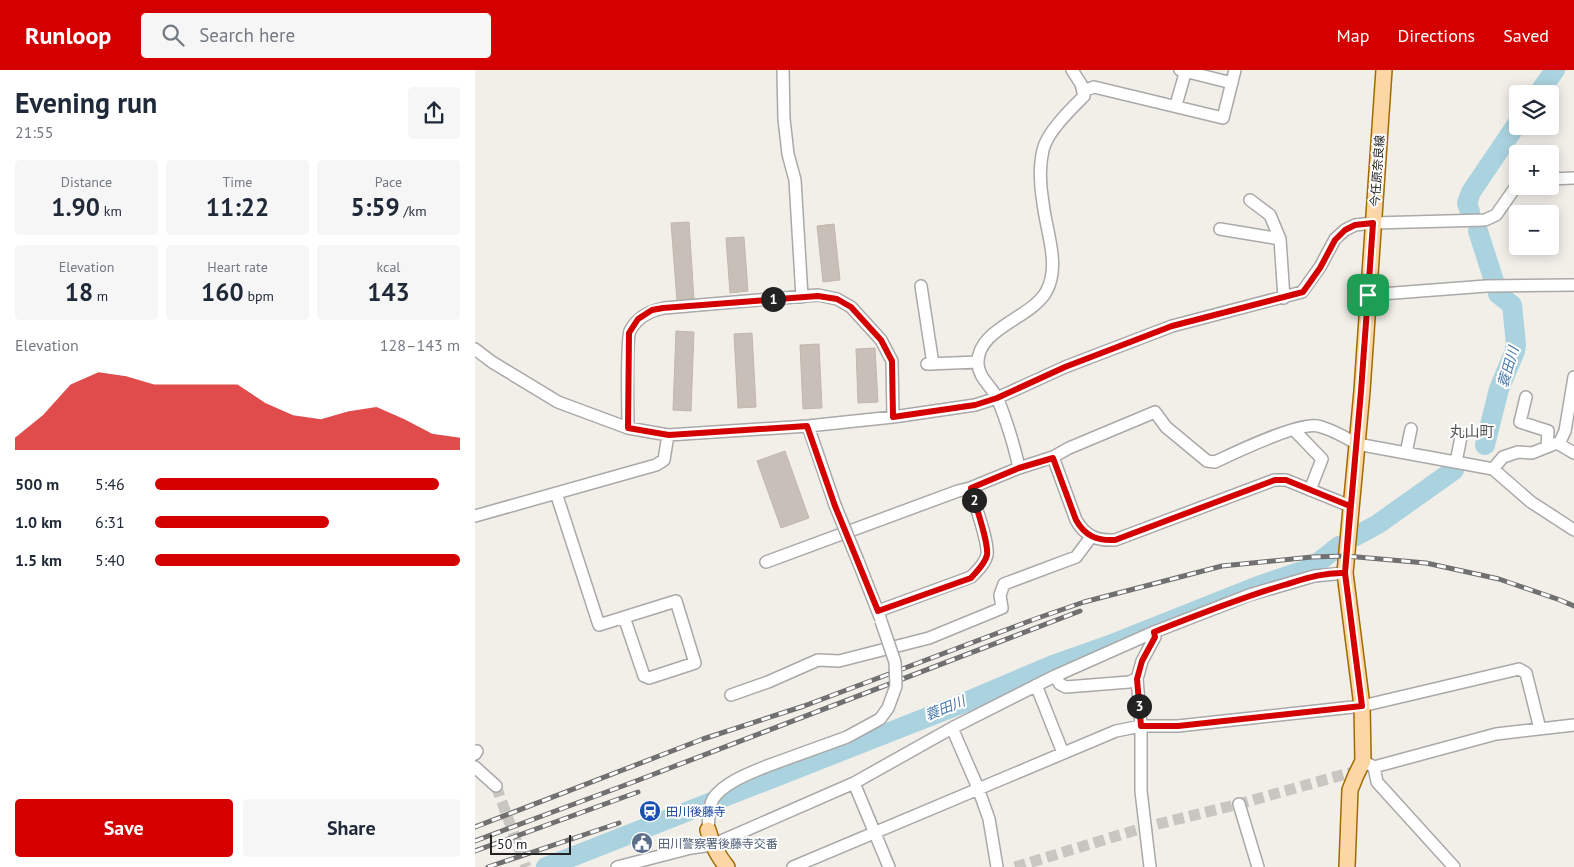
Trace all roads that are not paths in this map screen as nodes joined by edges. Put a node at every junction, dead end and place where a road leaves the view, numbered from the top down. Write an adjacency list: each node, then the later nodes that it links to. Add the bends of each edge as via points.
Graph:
1 (783, 70): 19 (street, via 784,119 795,180)
2 (1072, 70): 7 (street)
3 (1184, 70): 6 (street); 8 (street)
4 (1235, 70): 6 (street)
5 (1384, 70): 13 (main road, 今任原奈良線)
6 (1232, 83): 8 (street, via 1223,118)
7 (1083, 91): 8 (street, via 1094,87); 22 (street, via 1084,96 1050,135 1043,149 1041,183 1053,262 1051,283 1045,295 1027,311 988,337)
8 (1176, 105)
9 (1559, 178): 10 (street)
10 (1574, 178)
11 (1510, 195): 13 (street, via 1496,215 1485,220)
12 (1250, 200): 15 (street, via 1270,215)
13 (1373, 223): 18 (main road, 今任原奈良線); 20 (street, via 1345,230 1335,240 1303,292)
14 (1220, 229): 15 (street)
15 (1280, 239): 20 (street)
16 (1574, 285): 18 (street, via 1486,286)
17 (921, 286): 22 (street, via 930,364)
18 (1368, 295): 33 (main road, 今任原奈良線)
19 (802, 297): 26 (street, via 837,299 851,307 881,340 892,361); 28 (street, via 663,308 652,310 638,319 629,333)
20 (1284, 298): 25 (street, via 1172,326 1065,367)
21 (475, 349): 28 (street, via 558,402)
22 (978, 362): 25 (street, via 981,376)
23 (1574, 377): 34 (street, via 1565,432)
24 (1526, 397): 35 (street, via 1520,422 1548,431)
25 (997, 398): 26 (street, via 975,405); 40 (street)
26 (893, 417): 27 (street)
27 (807, 426): 31 (street); 51 (street, bridge, via 835,506)
28 (628, 428): 31 (street)
29 (1411, 428): 36 (street)
30 (1294, 430): 33 (street, via 1317,426); 38 (street, via 1256,442 1215,462 1207,461 1166,427 1155,412 1069,448); 43 (street, via 1322,459)
31 (669, 435): 44 (street, via 664,460 655,465)
32 (1461, 437): 39 (street)
33 (1357, 444): 36 (street); 45 (main road, 今任原奈良線)
34 (1559, 444): 35 (street); 37 (street)
35 (1547, 447): 41 (street, via 1532,453 1518,452 1503,457)
36 (1406, 453): 39 (street)
37 (1574, 453)
38 (1053, 458): 40 (street); 48 (street, via 1076,520)
39 (1456, 462): 41 (street)
40 (1019, 468): 42 (street)
41 (1493, 469): 47 (street, via 1531,502)
42 (971, 488): 49 (street); 51 (street, via 987,554 981,568 971,578)
43 (1310, 490): 45 (street); 48 (street, via 1286,480 1275,480 1115,540)
44 (556, 493): 46 (street); 52 (street, via 599,624)
45 (1350, 506): 50 (main road, 今任原奈良線)
46 (475, 516)
47 (1574, 530)
48 (1091, 537): 57 (street, via 1076,557 1004,584 1000,595 1002,608 929,638 839,661 819,660)
49 (766, 562)
50 (1345, 573): 53 (street, via 1314,576 1258,592); 58 (main road, 今任原奈良線)
51 (880, 616): 70 (street, bridge, via 895,662 896,686 880,719 847,737 744,776 721,790 713,799)
52 (624, 617): 52 (street, via 676,601 695,663 649,678 644,676)
53 (1154, 632): 54 (street); 55 (street, via 1155,637)
54 (1055, 676): 55 (street, via 1066,687); 56 (street)
55 (1137, 679): 60 (street)
56 (1036, 686): 61 (street); 63 (street)
57 (731, 695)
58 (1362, 706): 60 (street, via 1178,726); 62 (street, via 1519,669 1526,673); 64 (main road, 今任原奈良線)
59 (1574, 725): 62 (street)
60 (1141, 726): 63 (street, via 1116,731); 78 (street, via 1141,791)
61 (952, 728): 66 (street); 68 (street)
62 (1540, 729): 64 (street, via 1496,734)
63 (1063, 753): 68 (street)
64 (1369, 764): 80 (main road, 今任原奈良線, via 1355,775 1350,790); 81 (street, via 1377,782)
65 (475, 767): 67 (street)
66 (854, 784): 71 (street); 72 (street)
67 (496, 786)
68 (978, 788): 71 (street); 77 (street, via 989,819)
69 (1239, 804): 79 (street)
70 (708, 830): 72 (main road)
71 (876, 833): 75 (street); 76 (street)
72 (712, 845): 73 (street); 74 (main road)
73 (617, 867)
74 (727, 867)
75 (793, 867)
76 (889, 867)
77 (997, 867)
78 (1150, 867)
79 (1258, 867)
80 (1347, 867)
81 (1454, 867)

